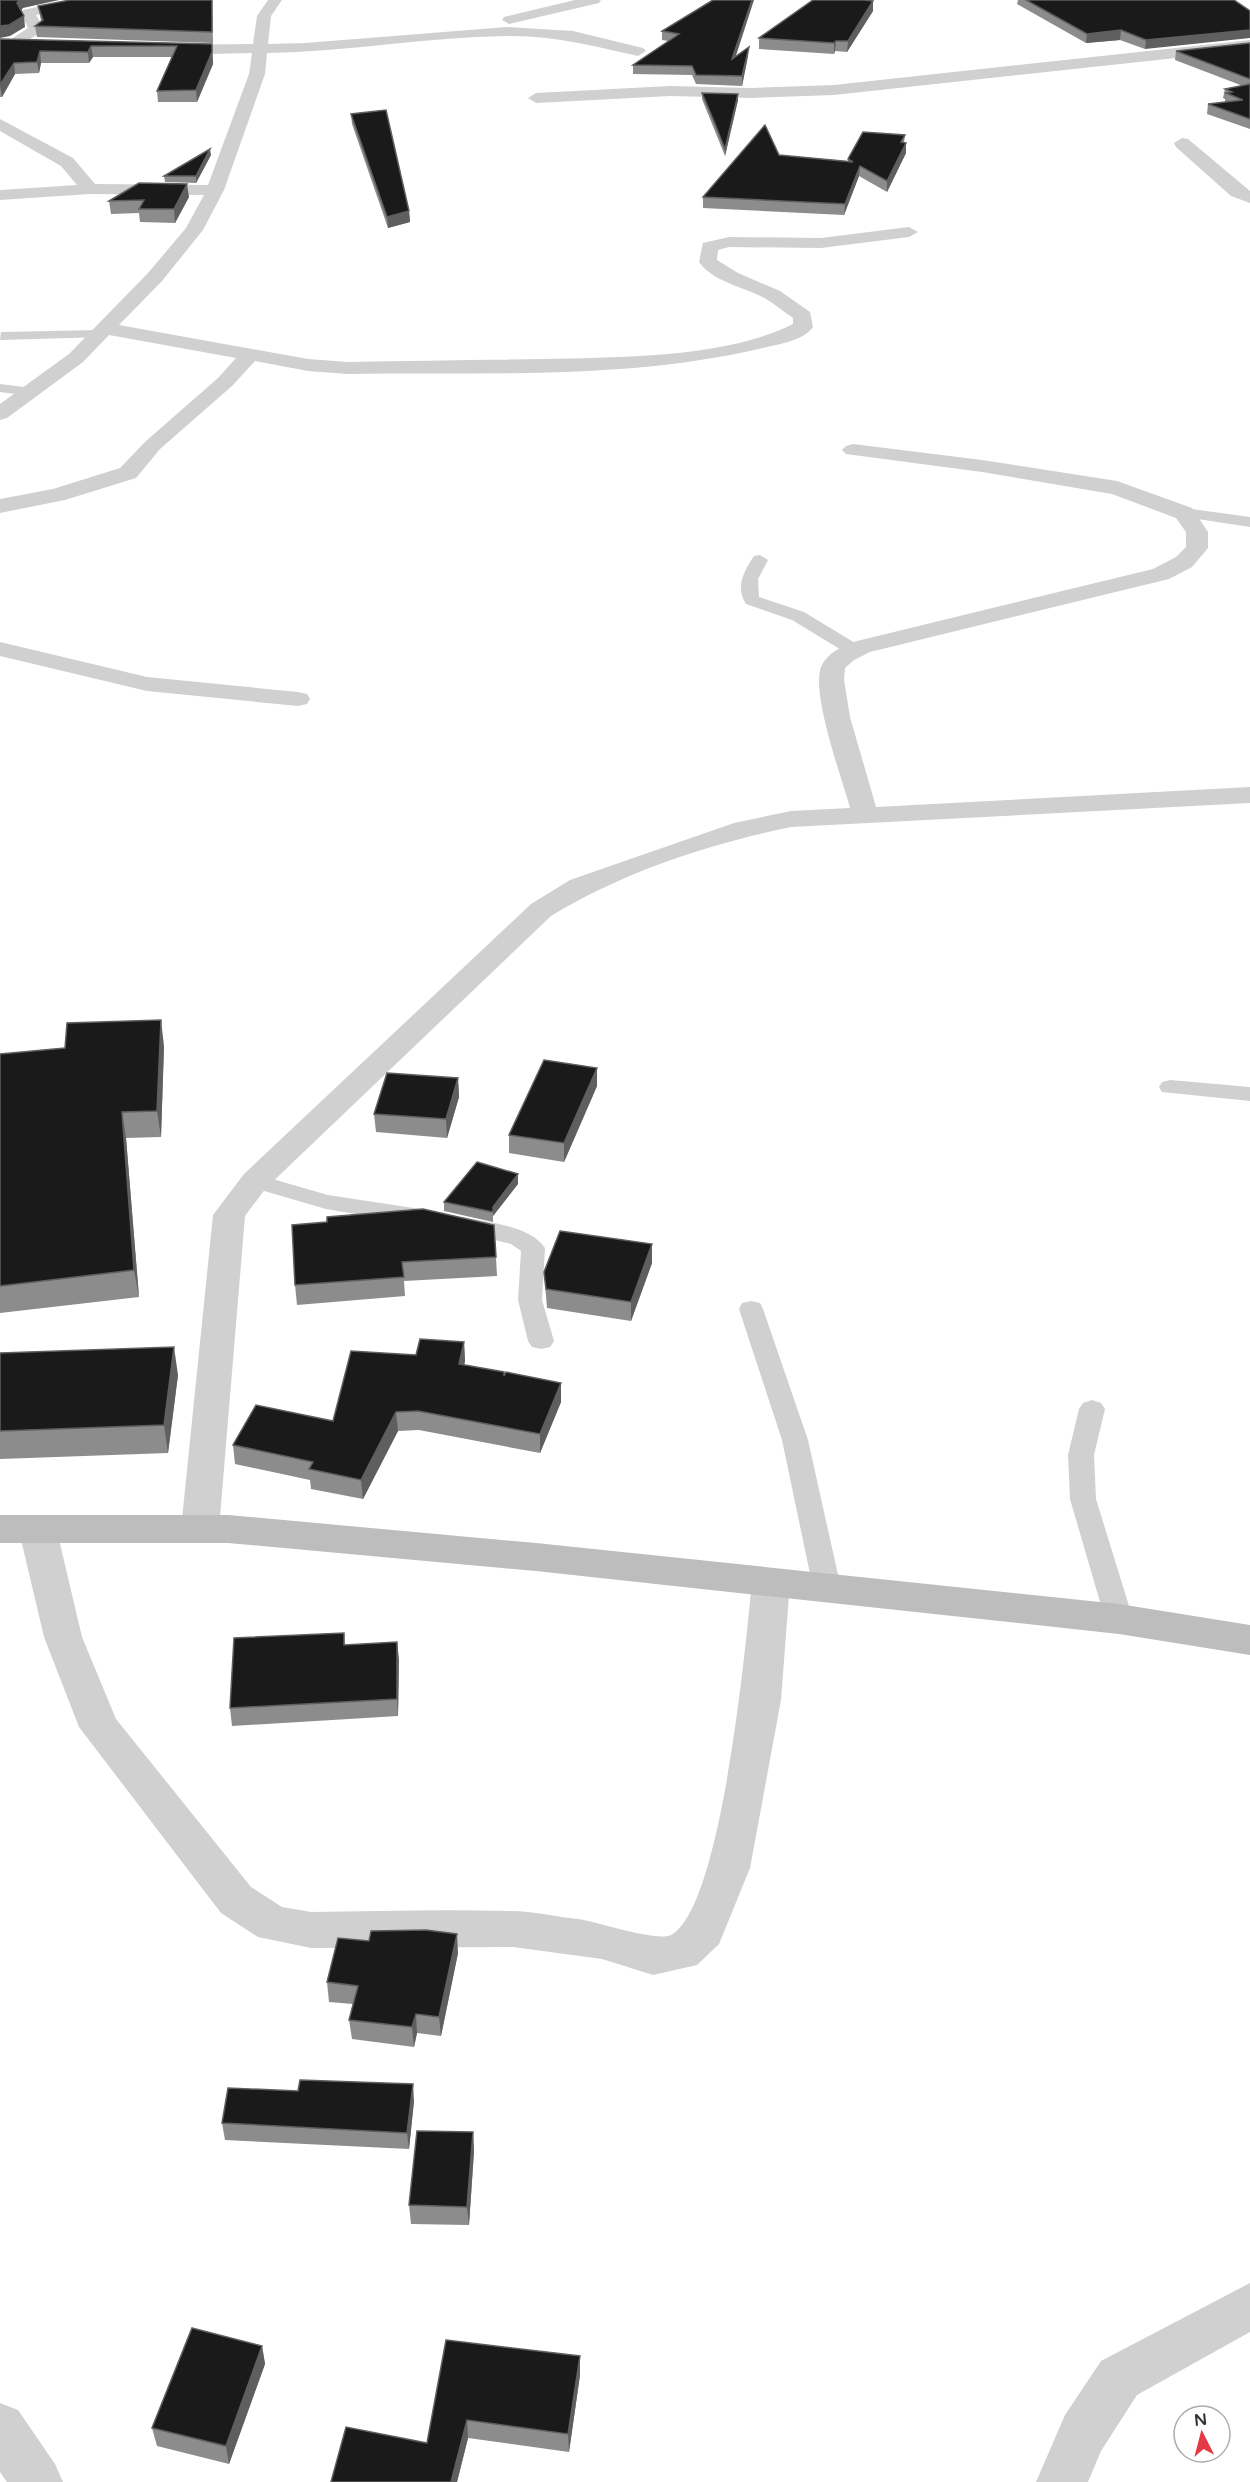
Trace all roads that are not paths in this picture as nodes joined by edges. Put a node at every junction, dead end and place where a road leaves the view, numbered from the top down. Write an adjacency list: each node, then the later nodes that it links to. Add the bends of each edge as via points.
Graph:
1 (96, 0): 5 (street, via 31,11 35,30)
2 (275, 0): 9 (street, via 264,16)
3 (594, 0): 4 (street, via 501,22)
4 (474, 34): 9 (street); 10 (street, via 543,32)
5 (8, 42): 6 (street)
6 (43, 44)
7 (1250, 45): 11 (street, via 834,90 670,91)
8 (150, 50): 9 (street)
9 (260, 50): 15 (street, via 257,74)
10 (638, 51)
11 (537, 98)
12 (0, 124): 14 (street, via 67,162)
13 (1182, 143): 17 (street, via 1237,192)
14 (90, 189): 15 (street); 16 (street)
15 (215, 190): 19 (street, via 194,230)
16 (0, 195)
17 (1250, 198)
18 (909, 232): 21 (street, via 821,243 729,242 710,247 708,262 781,300 804,316 803,327 783,337 696,356 556,366 348,368)
19 (102, 331): 20 (lane); 21 (street); 23 (street)
20 (0, 336)
21 (250, 355): 26 (street, via 128,472 57,495)
22 (0, 388): 23 (lane)
23 (32, 392): 24 (street)
24 (0, 414)
25 (853, 450): 27 (street, via 1117,488)
26 (0, 506)
27 (1184, 513): 28 (lane); 31 (street, via 1197,532 1197,548 1184,562 1161,574)
28 (1250, 522)
29 (760, 560): 31 (lane, via 748,589 752,600 798,616)
30 (0, 649): 32 (street, via 147,684)
31 (854, 650): 34 (street, via 842,655 833,669 834,700)
32 (298, 699)
33 (1250, 795): 34 (street)
34 (865, 815): 37 (street, via 790,819 743,829 580,886 541,910)
35 (1170, 1087): 36 (lane)
36 (1250, 1094)
37 (255, 1181): 39 (lane, via 326,1202 484,1229 528,1242 534,1254 530,1299); 41 (street, via 229,1215)
38 (751, 1309): 44 (lane, via 795,1440)
39 (541, 1341)
40 (1092, 1409): 45 (lane, via 1081,1455 1083,1499)
41 (200, 1529): 42 (main road); 43 (main road, via 500,1553)
42 (19, 1530): 43 (street, via 99,1727 236,1900 273,1924 311,1930 513,1929 602,1941 653,1956 682,1952 704,1931 729,1868 760,1700)
43 (771, 1582): 44 (main road)
44 (827, 1588): 45 (main road)
45 (1119, 1619): 46 (main road)
46 (1250, 1640)
47 (1250, 2306): 50 (street, via 1119,2378 1083,2433)
48 (0, 2428): 49 (street)
49 (37, 2482)
50 (1062, 2482)

